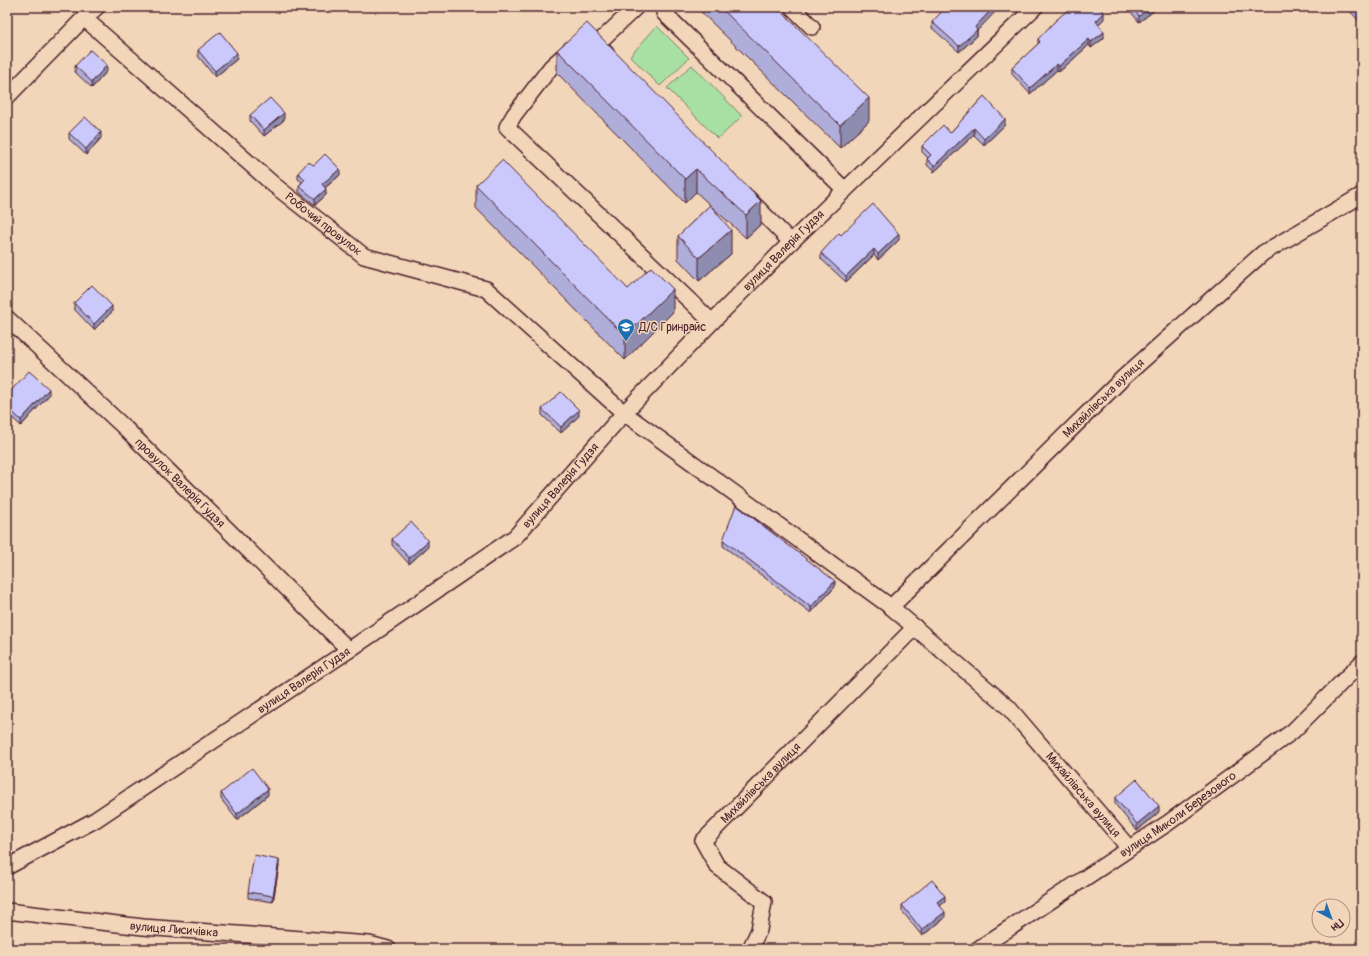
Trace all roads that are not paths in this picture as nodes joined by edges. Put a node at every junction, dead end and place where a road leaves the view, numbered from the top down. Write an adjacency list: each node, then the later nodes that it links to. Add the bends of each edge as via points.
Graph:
1 (97, 7): 6 (street)
2 (636, 7): 8 (street)
3 (792, 7): 7 (street)
4 (1035, 7): 12 (street, вулиця Валерія Гудзя)
5 (664, 9): 12 (street)
6 (84, 18): 10 (street); 17 (street, Робочий провулок, via 274,185 364,256 486,289)
7 (812, 27)
8 (589, 39): 9 (street); 16 (street, via 551,67 506,127)
9 (614, 61)
10 (7, 97)
11 (736, 186): 14 (street)
12 (845, 190): 14 (street, вулиця Валерія Гудзя)
13 (1362, 195): 18 (street, Михайлівська вулиця, via 1263,253 1124,377)
14 (791, 242): 16 (street, вулиця Валерія Гудзя)
15 (7, 318): 20 (street, провулок Валерія Гудзя, via 126,429)
16 (712, 322): 17 (street, вулиця Валерія Гудзя)
17 (624, 413): 18 (street, Робочий провулок); 20 (street, вулиця Валерія Гудзя, via 514,537)
18 (891, 607): 19 (street, Михайлівська вулиця)
19 (915, 628): 22 (street, Михайлівська вулиця, via 1008,707); 26 (street, Михайлівська вулиця, via 703,841 717,866 764,902 759,930)
20 (349, 650): 23 (street, вулиця Валерія Гудзя, via 95,820)
21 (1362, 662): 22 (street, вулиця Миколи Березового, via 1293,731 1168,823)
22 (1129, 848): 27 (street, вулиця Миколи Березового)
23 (7, 867)
24 (7, 911): 25 (street, вулиця Лисичівка, via 143,927 369,944)
25 (388, 949)
26 (750, 949)
27 (978, 949)

